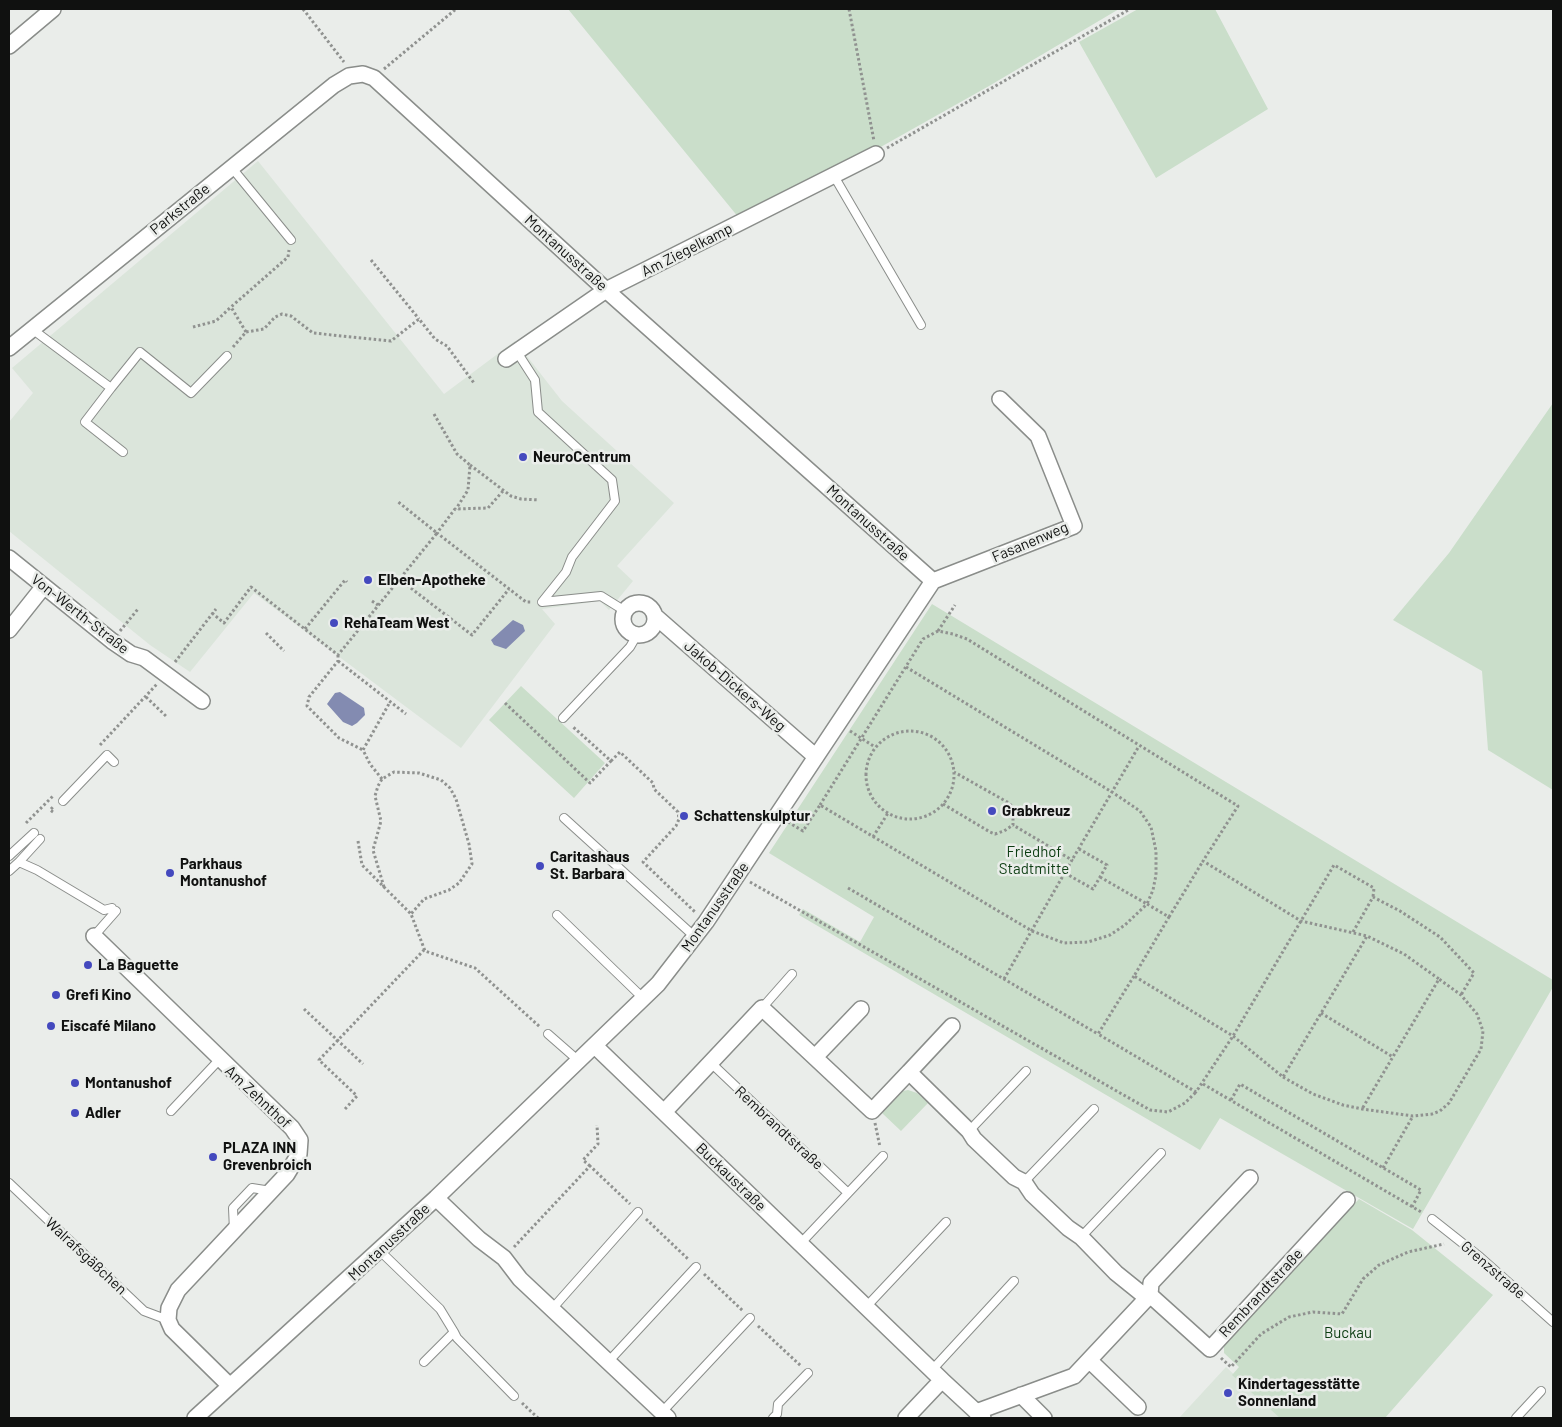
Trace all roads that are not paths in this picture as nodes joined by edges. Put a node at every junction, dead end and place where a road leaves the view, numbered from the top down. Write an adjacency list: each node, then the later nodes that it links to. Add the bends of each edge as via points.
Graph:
1 (53, 9): 2 (street)
2 (9, 46)
3 (354, 74): 5 (street, Parkstraße, via 334,86); 8 (street, Montanusstraße, via 374,78)
4 (876, 154): 6 (street, Am Ziegelkamp)
5 (232, 168): 7 (lane); 10 (street, Parkstraße)
6 (834, 176): 8 (street, Am Ziegelkamp); 9 (lane)
7 (291, 240)
8 (606, 290): 12 (street, Am Ziegelkamp); 18 (street, Montanusstraße)
9 (921, 325)
10 (32, 329): 11 (street, Parkstraße); 14 (lane)
11 (9, 348)
12 (512, 355): 20 (lane, via 535,380 538,412 612,480 615,501 542,602 601,596)
13 (227, 356): 14 (lane, via 191,393 140,352)
14 (111, 388): 16 (lane, via 85,422)
15 (1000, 399): 18 (street, Fasanenweg, via 1038,436 1074,526)
16 (124, 452)
17 (9, 558): 19 (street, Von-Werth-Straße)
18 (933, 581): 26 (street, Montanusstraße)
19 (44, 586): 22 (street); 24 (street, Von-Werth-Straße, via 112,641 131,654 144,658)
20 (625, 611): 21 (street, Jakob-Dickers-Weg, via 634,604 643,604); 23 (street, via 625,627)
21 (655, 616): 23 (street, via 652,629); 26 (street, Jakob-Dickers-Weg)
22 (9, 630)
23 (636, 635): 25 (lane, via 630,647)
24 (202, 701)
25 (563, 718)
26 (816, 757): 37 (street, Montanusstraße)
27 (114, 762): 28 (lane, via 107,755)
28 (63, 801)
29 (564, 818): 37 (lane)
30 (34, 833): 32 (lane)
31 (40, 839): 33 (lane)
32 (9, 856)
33 (19, 862): 34 (lane); 36 (lane, via 104,910 114,910)
34 (9, 871)
35 (557, 916): 39 (lane)
36 (94, 936): 46 (street, Am Zehnthof)
37 (695, 937): 39 (street, Montanusstraße)
38 (792, 974): 40 (lane)
39 (644, 999): 44 (street, Montanusstraße)
40 (762, 1008): 45 (street); 48 (street)
41 (861, 1009): 45 (street)
42 (952, 1026): 50 (street)
43 (548, 1034): 47 (lane)
44 (596, 1047): 47 (street, Montanusstraße); 53 (street, Buckaustraße)
45 (815, 1057): 50 (street, via 872,1111)
46 (219, 1060): 52 (lane); 75 (street, Am Zehnthof, via 292,1128 300,1140 300,1150 296,1161 272,1191 176,1294 170,1304)
47 (580, 1062): 61 (street, Montanusstraße)
48 (710, 1062): 53 (street); 60 (lane, Rembrandtstraße)
49 (1026, 1071): 54 (lane)
50 (909, 1072): 54 (street, Rembrandtstraße)
51 (1094, 1109): 58 (lane)
52 (171, 1112)
53 (664, 1112): 67 (street, Buckaustraße)
54 (969, 1131): 58 (street, Rembrandtstraße, via 1014,1177)
55 (1161, 1153): 66 (lane)
56 (883, 1156): 60 (lane)
57 (1250, 1178): 71 (street, via 1151,1283)
58 (1024, 1182): 66 (street, Rembrandtstraße, via 1032,1194)
59 (9, 1183): 75 (lane, Walrafsgäßchen, via 144,1311)
60 (848, 1193): 67 (lane)
61 (436, 1198): 68 (street, Montanusstraße); 73 (street, via 478,1239 504,1258 520,1279)
62 (1347, 1200): 71 (street, Rembrandtstraße, via 1210,1348)
63 (638, 1212): 73 (lane)
64 (1432, 1219): 76 (lane, Grenzstraße)
65 (946, 1222): 72 (lane)
66 (1081, 1237): 71 (street, Rembrandtstraße, via 1116,1273)
67 (800, 1244): 72 (street, Buckaustraße)
68 (380, 1251): 77 (lane, via 440,1309); 83 (street, Montanusstraße)
69 (696, 1267): 80 (lane)
70 (1014, 1281): 82 (lane)
71 (1148, 1296): 78 (street)
72 (866, 1307): 82 (street, Buckaustraße)
73 (552, 1309): 80 (street)
74 (750, 1318): 88 (lane)
75 (168, 1320): 83 (street, via 174,1332)
76 (1553, 1322)
77 (454, 1332): 79 (lane); 85 (lane)
78 (1089, 1360): 86 (street, via 1074,1376); 87 (street)
79 (424, 1362)
80 (608, 1362): 88 (street)
81 (808, 1373): 91 (lane, via 778,1404)
82 (937, 1375): 89 (street); 92 (street)
83 (230, 1386): 90 (street, Montanusstraße)
84 (1540, 1391): 94 (lane)
85 (514, 1396)
86 (1021, 1396): 89 (street); 93 (street)
87 (1138, 1408)
88 (665, 1415)
89 (980, 1415)
90 (195, 1418)
91 (773, 1418)
92 (906, 1418)
93 (1044, 1418)
94 (1516, 1418)

